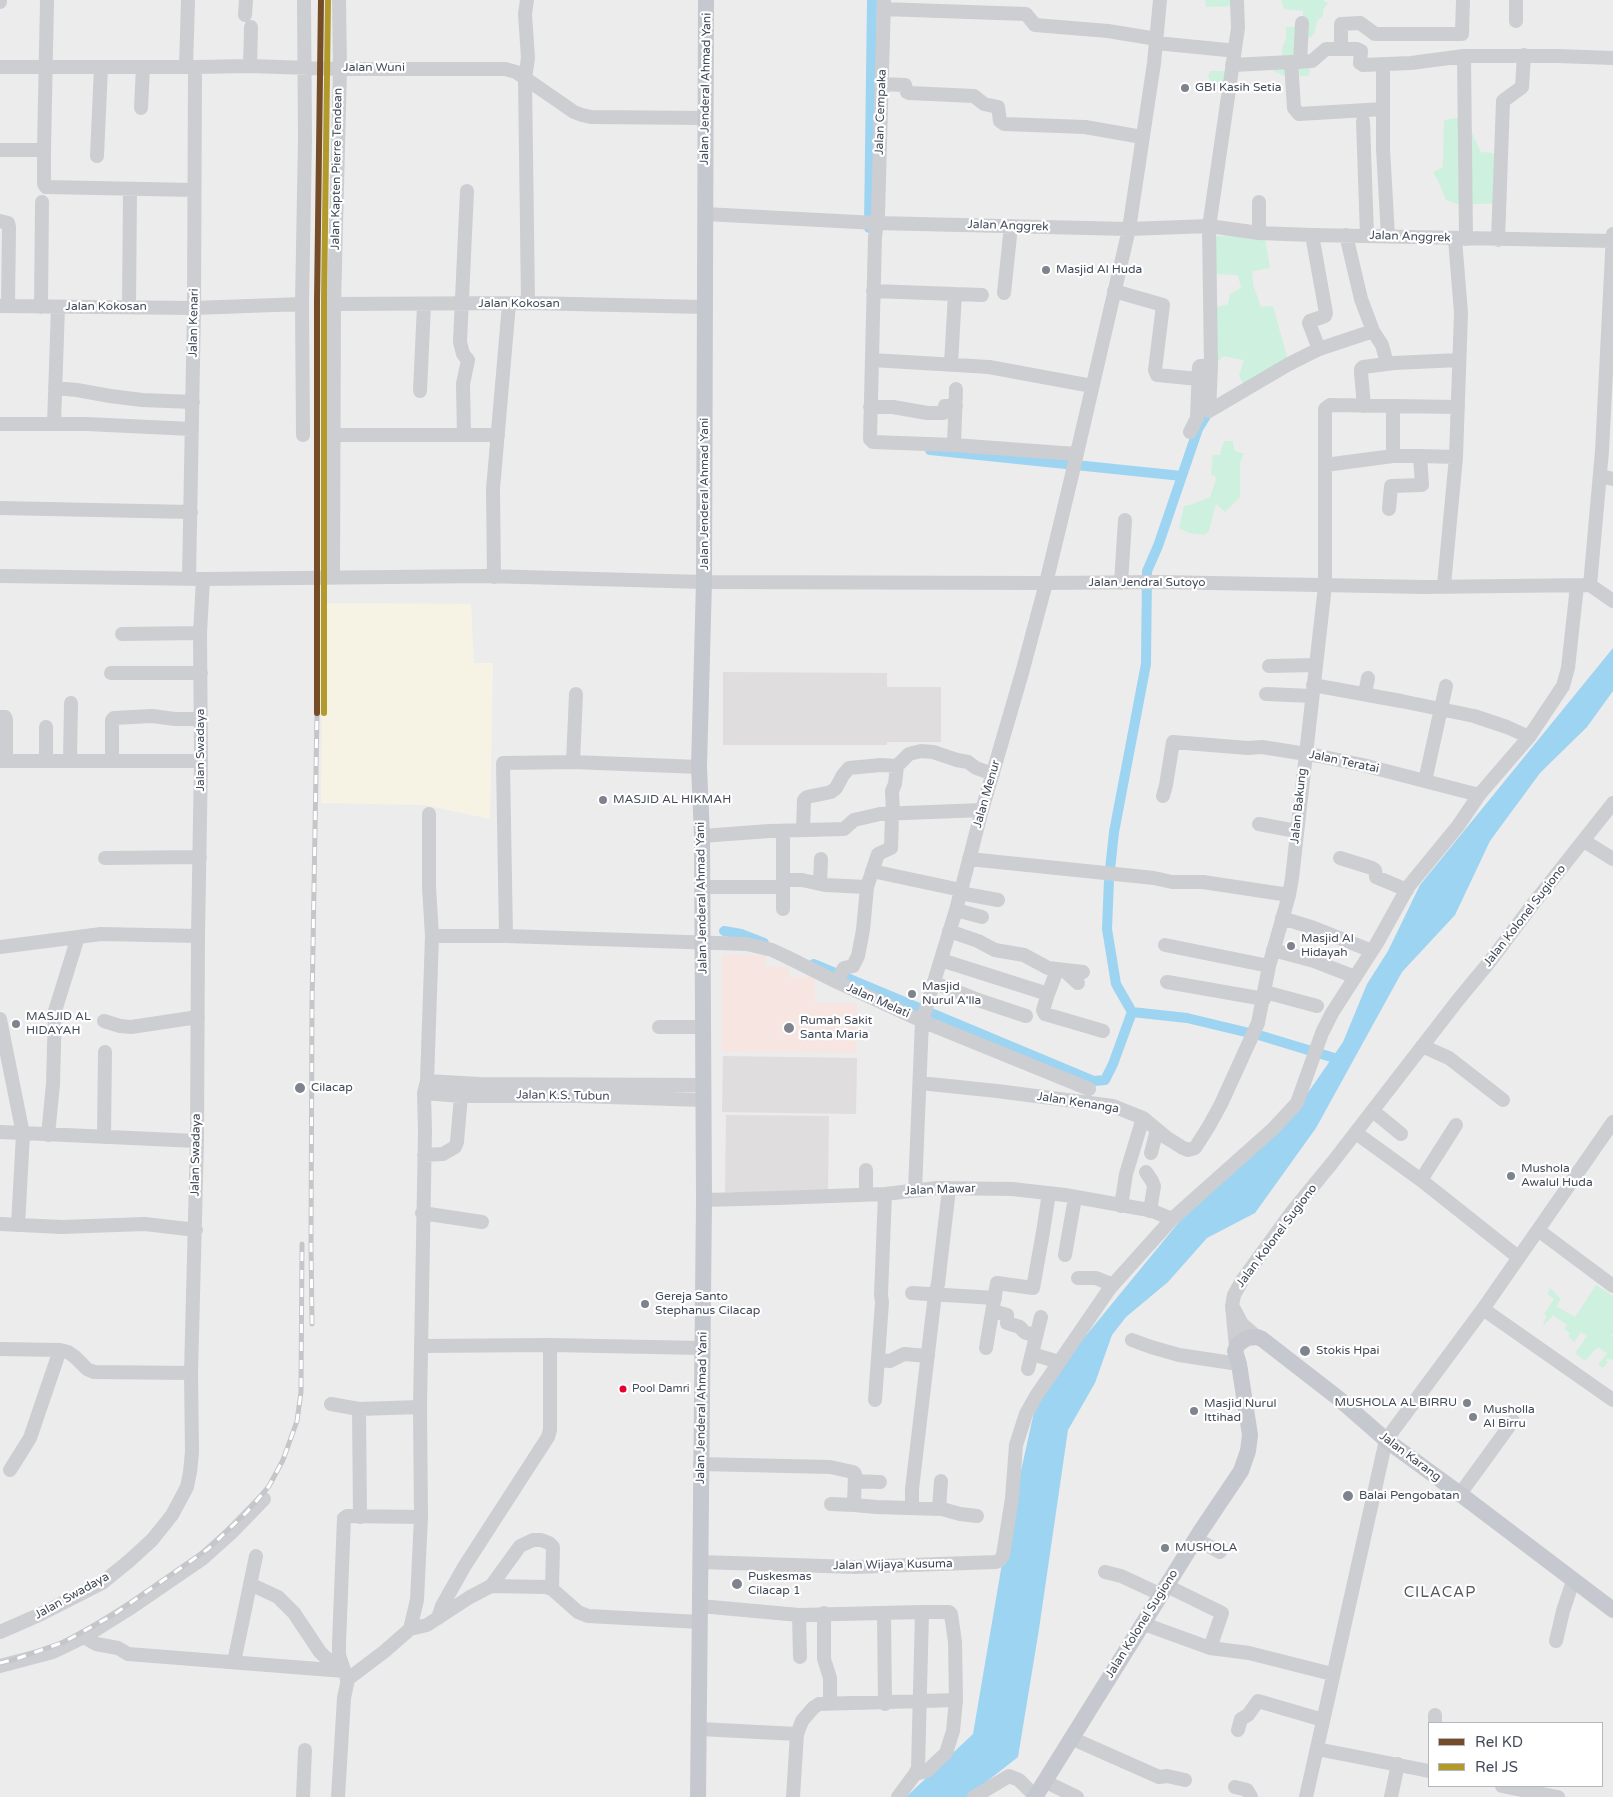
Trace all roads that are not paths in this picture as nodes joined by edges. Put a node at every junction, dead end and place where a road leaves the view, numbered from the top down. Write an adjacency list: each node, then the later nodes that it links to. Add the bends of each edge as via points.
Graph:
1 (47, 0): 28 (street)
2 (188, 0): 30 (street, Jalan Kenari)
3 (246, 0): 27 (street)
4 (304, 0): 31 (street)
5 (339, 0): 32 (street, Jalan Kapten Pierre Tendean)
6 (527, 0): 33 (street)
7 (706, 0): 37 (main road, Jalan Jenderal Ahmad Yani)
8 (1160, 0): 16 (street, Jalan Menur)
9 (1237, 0): 15 (street)
10 (1463, 0): 17 (street, via 1462,34 1375,34 1360,23 1341,24)
11 (1516, 0): 13 (street)
12 (883, 5): 16 (street, via 1026,14 1035,25 1108,30); 34 (street, Jalan Cempaka)
13 (1516, 22)
14 (1302, 23): 22 (street)
15 (1235, 29): 18 (street); 24 (street)
16 (1157, 41): 18 (street); 39 (street, Jalan Menur)
17 (1341, 49): 22 (street, via 1326,49 1312,61); 23 (street, via 1359,49 1363,65)
18 (1227, 50): 52 (street, via 1214,136)
19 (1464, 56): 20 (street); 23 (street); 60 (street)
20 (1524, 56): 21 (street); 61 (street, via 1522,87 1503,101)
21 (1613, 58)
22 (1296, 62): 24 (street); 36 (street, via 1294,108 1299,114)
23 (1383, 64): 36 (street)
24 (1232, 65): 52 (street)
25 (0, 66): 28 (street, Jalan Wuni)
26 (101, 66): 28 (street, Jalan Wuni); 29 (street, Jalan Wuni); 42 (street)
27 (250, 66): 30 (street, Jalan Wuni); 31 (street, Jalan Wuni)
28 (45, 67): 41 (street)
29 (143, 67): 30 (street, Jalan Wuni); 35 (street)
30 (191, 68): 44 (street, Jalan Kenari)
31 (304, 68): 32 (street, Jalan Wuni); 70 (street)
32 (340, 69): 33 (street, Jalan Wuni, via 504,69); 71 (street, Jalan Kapten Pierre Tendean)
33 (525, 78): 37 (street, Jalan Wuni, via 574,112 591,117); 69 (street)
34 (881, 84): 39 (street, via 906,85 909,93 974,96 984,104 998,107 1000,121 1004,124 1085,127); 50 (street, Jalan Cempaka, via 878,214)
35 (141, 108)
36 (1383, 108): 59 (street)
37 (705, 118): 48 (main road, Jalan Jenderal Ahmad Yani)
38 (1362, 120): 57 (street)
39 (1142, 137): 53 (street, Jalan Menur)
40 (0, 150): 41 (street)
41 (44, 150): 43 (street, via 46,187)
42 (96, 156)
43 (130, 189): 44 (street); 78 (street)
44 (194, 190): 80 (street, Jalan Kenari)
45 (466, 191): 73 (street)
46 (42, 202): 76 (street)
47 (1259, 202): 54 (street)
48 (705, 214): 50 (street, Jalan Anggrek); 79 (main road, Jalan Jenderal Ahmad Yani)
49 (0, 220): 75 (street, via 8,223 9,227)
50 (871, 223): 51 (street, Jalan Anggrek); 64 (street, Jalan Cempaka)
51 (1011, 226): 53 (street, Jalan Anggrek); 66 (street)
52 (1206, 226): 53 (street, Jalan Anggrek); 54 (street, Jalan Anggrek); 87 (street)
53 (1129, 229): 65 (street, Jalan Menur)
54 (1259, 233): 58 (street, Jalan Anggrek)
55 (1613, 234): 62 (street)
56 (1346, 235): 57 (street, Jalan Anggrek); 58 (street, Jalan Anggrek); 81 (street, via 1361,299)
57 (1367, 235): 59 (street, Jalan Anggrek)
58 (1312, 236): 82 (street, via 1326,313 1309,323)
59 (1388, 236): 60 (street, Jalan Anggrek)
60 (1460, 239): 61 (street, Jalan Anggrek); 84 (street)
61 (1498, 240): 62 (street, Jalan Anggrek)
62 (1613, 241): 63 (street)
63 (1612, 277): 93 (street)
64 (873, 291): 67 (street); 83 (street, Jalan Cempaka)
65 (1114, 291): 87 (street, via 1163,305 1157,375); 88 (street, Jalan Menur)
66 (1004, 293)
67 (955, 294): 68 (street); 86 (street)
68 (982, 295)
69 (528, 303): 74 (street, Jalan Kokosan); 79 (street, Jalan Kokosan)
70 (302, 304): 80 (street, Jalan Kokosan); 104 (street)
71 (334, 304): 72 (street, Jalan Kokosan); 105 (street, Jalan Kapten Pierre Tendean)
72 (424, 304): 73 (street, Jalan Kokosan); 91 (street)
73 (461, 304): 74 (street, Jalan Kokosan); 106 (street, via 460,342 468,360 463,384)
74 (509, 304): 107 (street)
75 (4, 306): 76 (street, Jalan Kokosan)
76 (41, 307): 77 (street, Jalan Kokosan)
77 (58, 307): 78 (street, Jalan Kokosan); 89 (street)
78 (129, 307): 80 (street, Jalan Kokosan)
79 (705, 307): 124 (main road, Jalan Jenderal Ahmad Yani)
80 (194, 308): 92 (street, Jalan Kenari)
81 (1373, 331): 82 (street); 85 (street, via 1382,345)
82 (1319, 349): 99 (street)
83 (872, 360): 86 (street); 97 (street, Jalan Cempaka)
84 (1459, 360): 85 (street); 98 (street)
85 (1387, 363): 95 (street, via 1361,369)
86 (951, 364): 88 (street)
87 (1204, 369): 99 (street)
88 (1092, 386): 112 (street, Jalan Menur)
89 (55, 388): 92 (street, via 142,400); 101 (street)
90 (956, 389): 94 (street)
91 (420, 390)
92 (193, 402): 102 (street, Jalan Kenari)
93 (1609, 402): 113 (street)
94 (956, 406): 97 (street, via 946,406 943,413); 108 (street)
95 (1364, 406): 96 (street); 114 (street, Jalan Bakung, via 1326,407)
96 (1393, 406): 98 (street); 109 (street)
97 (870, 407): 108 (street, Jalan Cempaka, via 872,442)
98 (1458, 407): 111 (street)
99 (1203, 417): 103 (street)
100 (0, 424): 101 (street)
101 (54, 424): 102 (street)
102 (192, 429): 118 (street, Jalan Kenari)
103 (1190, 432)
104 (304, 435)
105 (334, 435): 106 (street); 122 (street, Jalan Kapten Pierre Tendean)
106 (464, 435): 107 (street)
107 (498, 435): 121 (street, via 493,489)
108 (954, 446): 112 (street)
109 (1393, 456): 110 (street); 114 (street)
110 (1420, 456): 111 (street); 117 (street, via 1422,485 1391,486)
111 (1456, 457): 129 (street)
112 (1075, 458): 125 (street, Jalan Menur)
113 (1607, 459): 115 (street)
114 (1325, 465): 128 (street, Jalan Bakung)
115 (1607, 477): 127 (street)
116 (0, 508): 118 (street)
117 (1389, 509)
118 (191, 512): 123 (street, Jalan Kenari)
119 (1125, 520): 126 (street)
120 (0, 576): 123 (street, Jalan Jendral Sutoyo)
121 (494, 576): 122 (street, Jalan Jendral Sutoyo); 124 (street, Jalan Jendral Sutoyo)
122 (333, 577): 123 (street, Jalan Jendral Sutoyo)
123 (196, 579): 131 (street, Jalan Swadaya)
124 (704, 582): 125 (street, Jalan Jendral Sutoyo); 157 (main road, Jalan Jenderal Ahmad Yani)
125 (1046, 583): 126 (street, Jalan Jendral Sutoyo); 158 (street, Jalan Menur)
126 (1121, 583): 128 (street, Jalan Jendral Sutoyo)
127 (1583, 585): 129 (street, Jalan Jendral Sutoyo); 130 (street); 148 (street, via 1566,678)
128 (1325, 586): 129 (street, Jalan Jendral Sutoyo); 133 (street, Jalan Bakung)
129 (1444, 586)
130 (1613, 601)
131 (200, 633): 132 (street); 136 (street, Jalan Swadaya)
132 (122, 634)
133 (1316, 665): 134 (street); 139 (street, Jalan Bakung)
134 (1269, 666)
135 (111, 673): 136 (street)
136 (201, 673): 146 (street, Jalan Swadaya)
137 (1368, 678): 142 (street)
138 (1446, 686): 144 (street)
139 (1313, 691): 141 (street); 142 (street); 149 (street, Jalan Bakung)
140 (576, 694): 155 (street)
141 (1266, 694)
142 (1365, 694): 144 (street)
143 (71, 703): 152 (street)
144 (1442, 709): 148 (street, via 1474,716); 159 (street)
145 (0, 717): 150 (street, via 6,720)
146 (201, 719): 153 (street, via 114,718); 154 (street, Jalan Swadaya)
147 (46, 727): 151 (street)
148 (1528, 737): 160 (street)
149 (1305, 754): 159 (street, Jalan Teratai); 161 (street, Jalan Teratai, via 1262,747 1172,742); 169 (street, Jalan Bakung)
150 (3, 761): 151 (street)
151 (46, 761): 152 (street)
152 (70, 761): 153 (street)
153 (112, 761): 154 (street)
154 (201, 761): 172 (street, Jalan Swadaya)
155 (573, 762): 157 (street); 194 (street, via 503,763)
156 (896, 766): 158 (street, via 909,754 933,752 968,762); 165 (street); 168 (street, via 847,769 832,792 804,800)
157 (699, 767): 170 (main road, Jalan Jenderal Ahmad Yani)
158 (992, 774): 163 (street, Jalan Menur)
159 (1425, 781): 160 (street, Jalan Teratai)
160 (1479, 795): 183 (street)
161 (1163, 796)
162 (1613, 803): 171 (street, Jalan Kolonel Sugiono)
163 (982, 810): 165 (street); 176 (street, Jalan Menur)
164 (429, 814): 193 (street)
165 (893, 814): 168 (street, via 863,817 844,829); 178 (street, via 891,848 878,854)
166 (1259, 824): 169 (street)
167 (783, 830): 168 (street); 170 (street); 179 (street)
168 (803, 830)
169 (1296, 831): 185 (street, Jalan Bakung)
170 (702, 836): 181 (main road, Jalan Jenderal Ahmad Yani)
171 (1584, 841): 177 (street); 221 (street, Jalan Kolonel Sugiono)
172 (200, 857): 173 (street); 192 (street, Jalan Swadaya)
173 (106, 858)
174 (1340, 858): 183 (street, via 1372,868 1376,876)
175 (822, 859): 180 (street)
176 (969, 859): 184 (street, Jalan Menur); 185 (street, via 1172,882 1203,882)
177 (1613, 859)
178 (872, 871): 182 (street); 184 (street)
179 (783, 883): 180 (street, via 802,880); 181 (street); 187 (street)
180 (820, 884): 182 (street)
181 (702, 887): 196 (main road, Jalan Jenderal Ahmad Yani)
182 (867, 887): 204 (street, via 858,956 853,966)
183 (1407, 890): 200 (street)
184 (961, 892): 186 (street); 188 (street, Jalan Menur)
185 (1289, 895): 190 (street, Jalan Bakung)
186 (998, 900)
187 (783, 909)
188 (956, 910): 189 (street); 191 (street, Jalan Menur)
189 (982, 918)
190 (1282, 918): 199 (street, Jalan Bakung); 200 (street)
191 (949, 931): 201 (street, Jalan Menur); 203 (street, via 995,950 1024,955 1038,964)
192 (198, 936): 195 (street, via 102,934); 214 (street, Jalan Swadaya)
193 (432, 936): 194 (street, Jalan Melati); 224 (street)
194 (506, 936): 196 (street, Jalan Melati)
195 (78, 937): 197 (street); 239 (street, via 55,1012)
196 (702, 943): 204 (street, Jalan Melati, via 747,944); 218 (main road, Jalan Jenderal Ahmad Yani)
197 (0, 946)
198 (1165, 946): 202 (street)
199 (1273, 950): 202 (street, Jalan Bakung); 205 (street)
200 (1372, 951): 205 (street)
201 (941, 960): 208 (street, Jalan Menur); 209 (street)
202 (1269, 966): 210 (street, Jalan Bakung)
203 (1061, 970): 206 (street); 209 (street)
204 (840, 975): 212 (street, Jalan Melati)
205 (1355, 977): 257 (street, via 1322,1033 1297,1103 1285,1118)
206 (1081, 978)
207 (1167, 982): 210 (street)
208 (935, 983): 212 (street, Jalan Menur); 213 (street)
209 (1048, 994): 219 (street, via 1043,1010 1045,1014)
210 (1264, 996): 211 (street); 220 (street, Jalan Bakung)
211 (1317, 1006)
212 (924, 1015): 223 (street, Jalan Melati); 225 (street)
213 (1026, 1016)
214 (198, 1017): 216 (street, via 131,1027); 241 (street, Jalan Swadaya)
215 (0, 1018): 237 (street)
216 (104, 1021)
217 (659, 1027): 218 (street)
218 (704, 1027): 227 (main road, Jalan Jenderal Ahmad Yani)
219 (1103, 1031)
220 (1250, 1042): 233 (street, Jalan Kenanga, via 1196,1148 1183,1148)
221 (1422, 1046): 229 (street, via 1449,1058); 230 (street, Jalan Kolonel Sugiono)
222 (106, 1052): 240 (street)
223 (920, 1083): 231 (street, Jalan Kenanga, via 1113,1106); 248 (street, Jalan Melati)
224 (425, 1087): 226 (street, Jalan K.S. Tubun, via 479,1084); 228 (street, Jalan K.S. Tubun); 243 (street)
225 (1090, 1089)
226 (577, 1091): 227 (street, Jalan K.S. Tubun); 228 (street, Jalan K.S. Tubun)
227 (703, 1093): 253 (main road, Jalan Jenderal Ahmad Yani)
228 (461, 1096): 243 (street, via 455,1147 443,1154)
229 (1503, 1100)
230 (1373, 1111): 236 (street, Jalan Kolonel Sugiono); 238 (street)
231 (1143, 1118): 233 (street, Jalan Kenanga); 254 (street, via 1126,1174)
232 (1456, 1125): 246 (street)
233 (1157, 1130): 242 (street)
234 (1610, 1131): 262 (street)
235 (0, 1132): 237 (street)
236 (1356, 1133): 246 (street); 271 (street, Jalan Kolonel Sugiono, via 1243,1279 1234,1294)
237 (23, 1134): 239 (street); 260 (street)
238 (1401, 1134)
239 (48, 1135): 240 (street)
240 (104, 1137): 241 (street)
241 (197, 1141): 261 (street, Jalan Swadaya)
242 (1152, 1153)
243 (424, 1156): 256 (street)
244 (866, 1170): 250 (street)
245 (1146, 1172): 255 (street, via 1154,1186)
246 (1421, 1180): 264 (street)
247 (950, 1189): 248 (street, Jalan Mawar); 249 (street, Jalan Mawar, via 990,1188); 269 (street)
248 (915, 1190): 251 (street, Jalan Mawar)
249 (1049, 1193): 252 (street, Jalan Mawar); 270 (street, via 1032,1288 998,1282)
250 (866, 1194): 251 (street, Jalan Mawar); 253 (street, Jalan Mawar)
251 (885, 1194): 286 (street)
252 (1075, 1198): 254 (street, Jalan Mawar); 263 (street)
253 (704, 1200): 280 (main road, Jalan Jenderal Ahmad Yani)
254 (1121, 1206): 255 (street, Jalan Mawar)
255 (1150, 1211): 257 (street, Jalan Mawar)
256 (422, 1212): 258 (street); 278 (street)
257 (1172, 1219): 266 (street)
258 (482, 1222)
259 (0, 1224): 260 (street)
260 (18, 1225): 261 (street, via 145,1224)
261 (196, 1230): 290 (street, Jalan Swadaya)
262 (1538, 1230): 264 (street); 267 (street)
263 (1065, 1255)
264 (1518, 1257): 272 (street)
265 (1078, 1278): 266 (street, via 1096,1278)
266 (1113, 1285): 287 (street)
267 (1613, 1286)
268 (912, 1293): 269 (street)
269 (935, 1294): 270 (street); 285 (street)
270 (994, 1305): 274 (street, via 1008,1315 1007,1324); 281 (street)
271 (1232, 1306): 275 (street, via 1242,1324); 279 (street, Jalan Kolonel Sugiono)
272 (1483, 1309): 292 (street); 297 (street)
273 (1041, 1317): 274 (street)
274 (1036, 1336): 284 (street)
275 (1257, 1337): 279 (main road, via 1247,1338); 297 (main road, Jalan Karang, via 1338,1398)
276 (1132, 1340): 288 (street, via 1179,1355)
277 (550, 1345): 278 (street); 280 (street); 328 (street, via 548,1437 464,1567)
278 (421, 1346): 294 (street)
279 (1236, 1347): 288 (main road, Jalan Kolonel Sugiono)
280 (702, 1348): 298 (main road, Jalan Jenderal Ahmad Yani)
281 (986, 1348)
282 (0, 1349): 283 (street)
283 (60, 1350): 290 (street, via 68,1352 94,1372); 299 (street, via 30,1438)
284 (1032, 1354): 287 (street); 289 (street)
285 (928, 1356): 286 (street, via 904,1354 890,1361); 307 (street)
286 (878, 1360): 291 (street)
287 (1059, 1362): 315 (street, Jalan Wijaya Kusuma, via 1036,1396 1016,1445 1012,1498 1000,1560 855,1566)
288 (1239, 1364): 312 (main road, Jalan Kolonel Sugiono, via 1249,1422 1248,1450 1241,1471)
289 (1028, 1368)
290 (191, 1373): 331 (street, Jalan Swadaya, via 190,1472 187,1487 172,1515 152,1540 102,1582)
291 (874, 1400)
292 (1613, 1400)
293 (331, 1404): 295 (street)
294 (420, 1407): 295 (street); 311 (street)
295 (359, 1409): 310 (street)
296 (1512, 1421): 303 (street)
297 (1386, 1440): 303 (main road, Jalan Karang); 339 (street)
298 (700, 1464): 300 (street, via 830,1467 853,1472); 315 (main road, Jalan Jenderal Ahmad Yani)
299 (10, 1470)
300 (855, 1481): 302 (street); 306 (street)
301 (941, 1481): 308 (street)
302 (880, 1482)
303 (1460, 1494): 317 (main road, Jalan Karang)
304 (264, 1499): 332 (street, via 202,1559)
305 (831, 1504): 306 (street)
306 (854, 1504): 307 (street)
307 (912, 1508): 308 (street)
308 (939, 1509): 309 (street)
309 (977, 1516)
310 (360, 1517): 311 (street); 338 (street, via 347,1516 343,1526 339,1643)
311 (421, 1518): 330 (street, via 416,1600)
312 (1196, 1539): 313 (street); 321 (main road, Jalan Kolonel Sugiono)
313 (1220, 1552)
314 (256, 1556): 318 (street)
315 (700, 1562): 326 (main road, Jalan Jenderal Ahmad Yani)
316 (1105, 1572): 321 (street)
317 (1574, 1581): 322 (main road, Jalan Karang); 333 (street)
318 (250, 1584): 336 (street); 338 (street, via 278,1597 294,1613 320,1652)
319 (491, 1586): 320 (street); 320 (street, via 520,1546 541,1540 553,1547); 328 (street)
320 (552, 1589): 326 (street, via 588,1616)
321 (1164, 1590): 329 (main road, Jalan Kolonel Sugiono); 334 (street, via 1222,1613)
322 (1613, 1610)
323 (922, 1612): 325 (street); 340 (street, via 951,1614); 341 (street)
324 (824, 1613): 325 (street); 327 (street); 342 (street, via 824,1659 830,1678)
325 (884, 1613): 343 (street)
326 (700, 1614): 327 (street); 345 (main road, Jalan Jenderal Ahmad Yani)
327 (799, 1615): 335 (street)
328 (438, 1618): 330 (street)
329 (1144, 1624): 334 (street); 348 (main road, Jalan Kolonel Sugiono)
330 (410, 1629): 338 (street, via 385,1651)
331 (0, 1632)
332 (84, 1637): 336 (street, via 128,1654); 337 (street, via 53,1652)
333 (1556, 1641)
334 (1210, 1648): 339 (street, via 1248,1653)
335 (800, 1657)
336 (234, 1662): 338 (street)
337 (0, 1666)
338 (344, 1671): 359 (street)
339 (1332, 1674): 344 (street)
340 (956, 1700): 341 (street); 353 (street, via 953,1731 946,1753 927,1771)
341 (920, 1702): 343 (street); 353 (street, via 918,1768)
342 (830, 1703): 343 (street); 347 (street, via 813,1708 802,1721)
343 (885, 1704)
344 (1323, 1720): 346 (street, via 1258,1701 1241,1719); 349 (street)
345 (700, 1729): 347 (street); 360 (main road, Jalan Jenderal Ahmad Yani)
346 (1238, 1730)
347 (797, 1734): 361 (street)
348 (1071, 1738): 354 (street, via 1159,1777); 355 (main road, Jalan Kolonel Sugiono)
349 (1317, 1749): 351 (street); 367 (street)
350 (305, 1750): 358 (street)
351 (1398, 1764): 352 (street); 368 (street)
352 (1428, 1770)
353 (915, 1774): 362 (street)
354 (1185, 1780)
355 (1044, 1781): 364 (main road, Jalan Kolonel Sugiono); 365 (street)
356 (1234, 1787): 366 (street, via 1247,1790)
357 (1507, 1787): 369 (street)
358 (303, 1797)
359 (338, 1797)
360 (698, 1797)
361 (793, 1797)
362 (898, 1797)
363 (974, 1797): 364 (street, via 1009,1776 1019,1780)
364 (1035, 1797)
365 (1077, 1797)
366 (1251, 1797)
367 (1306, 1797)
368 (1391, 1797)
369 (1558, 1797)

